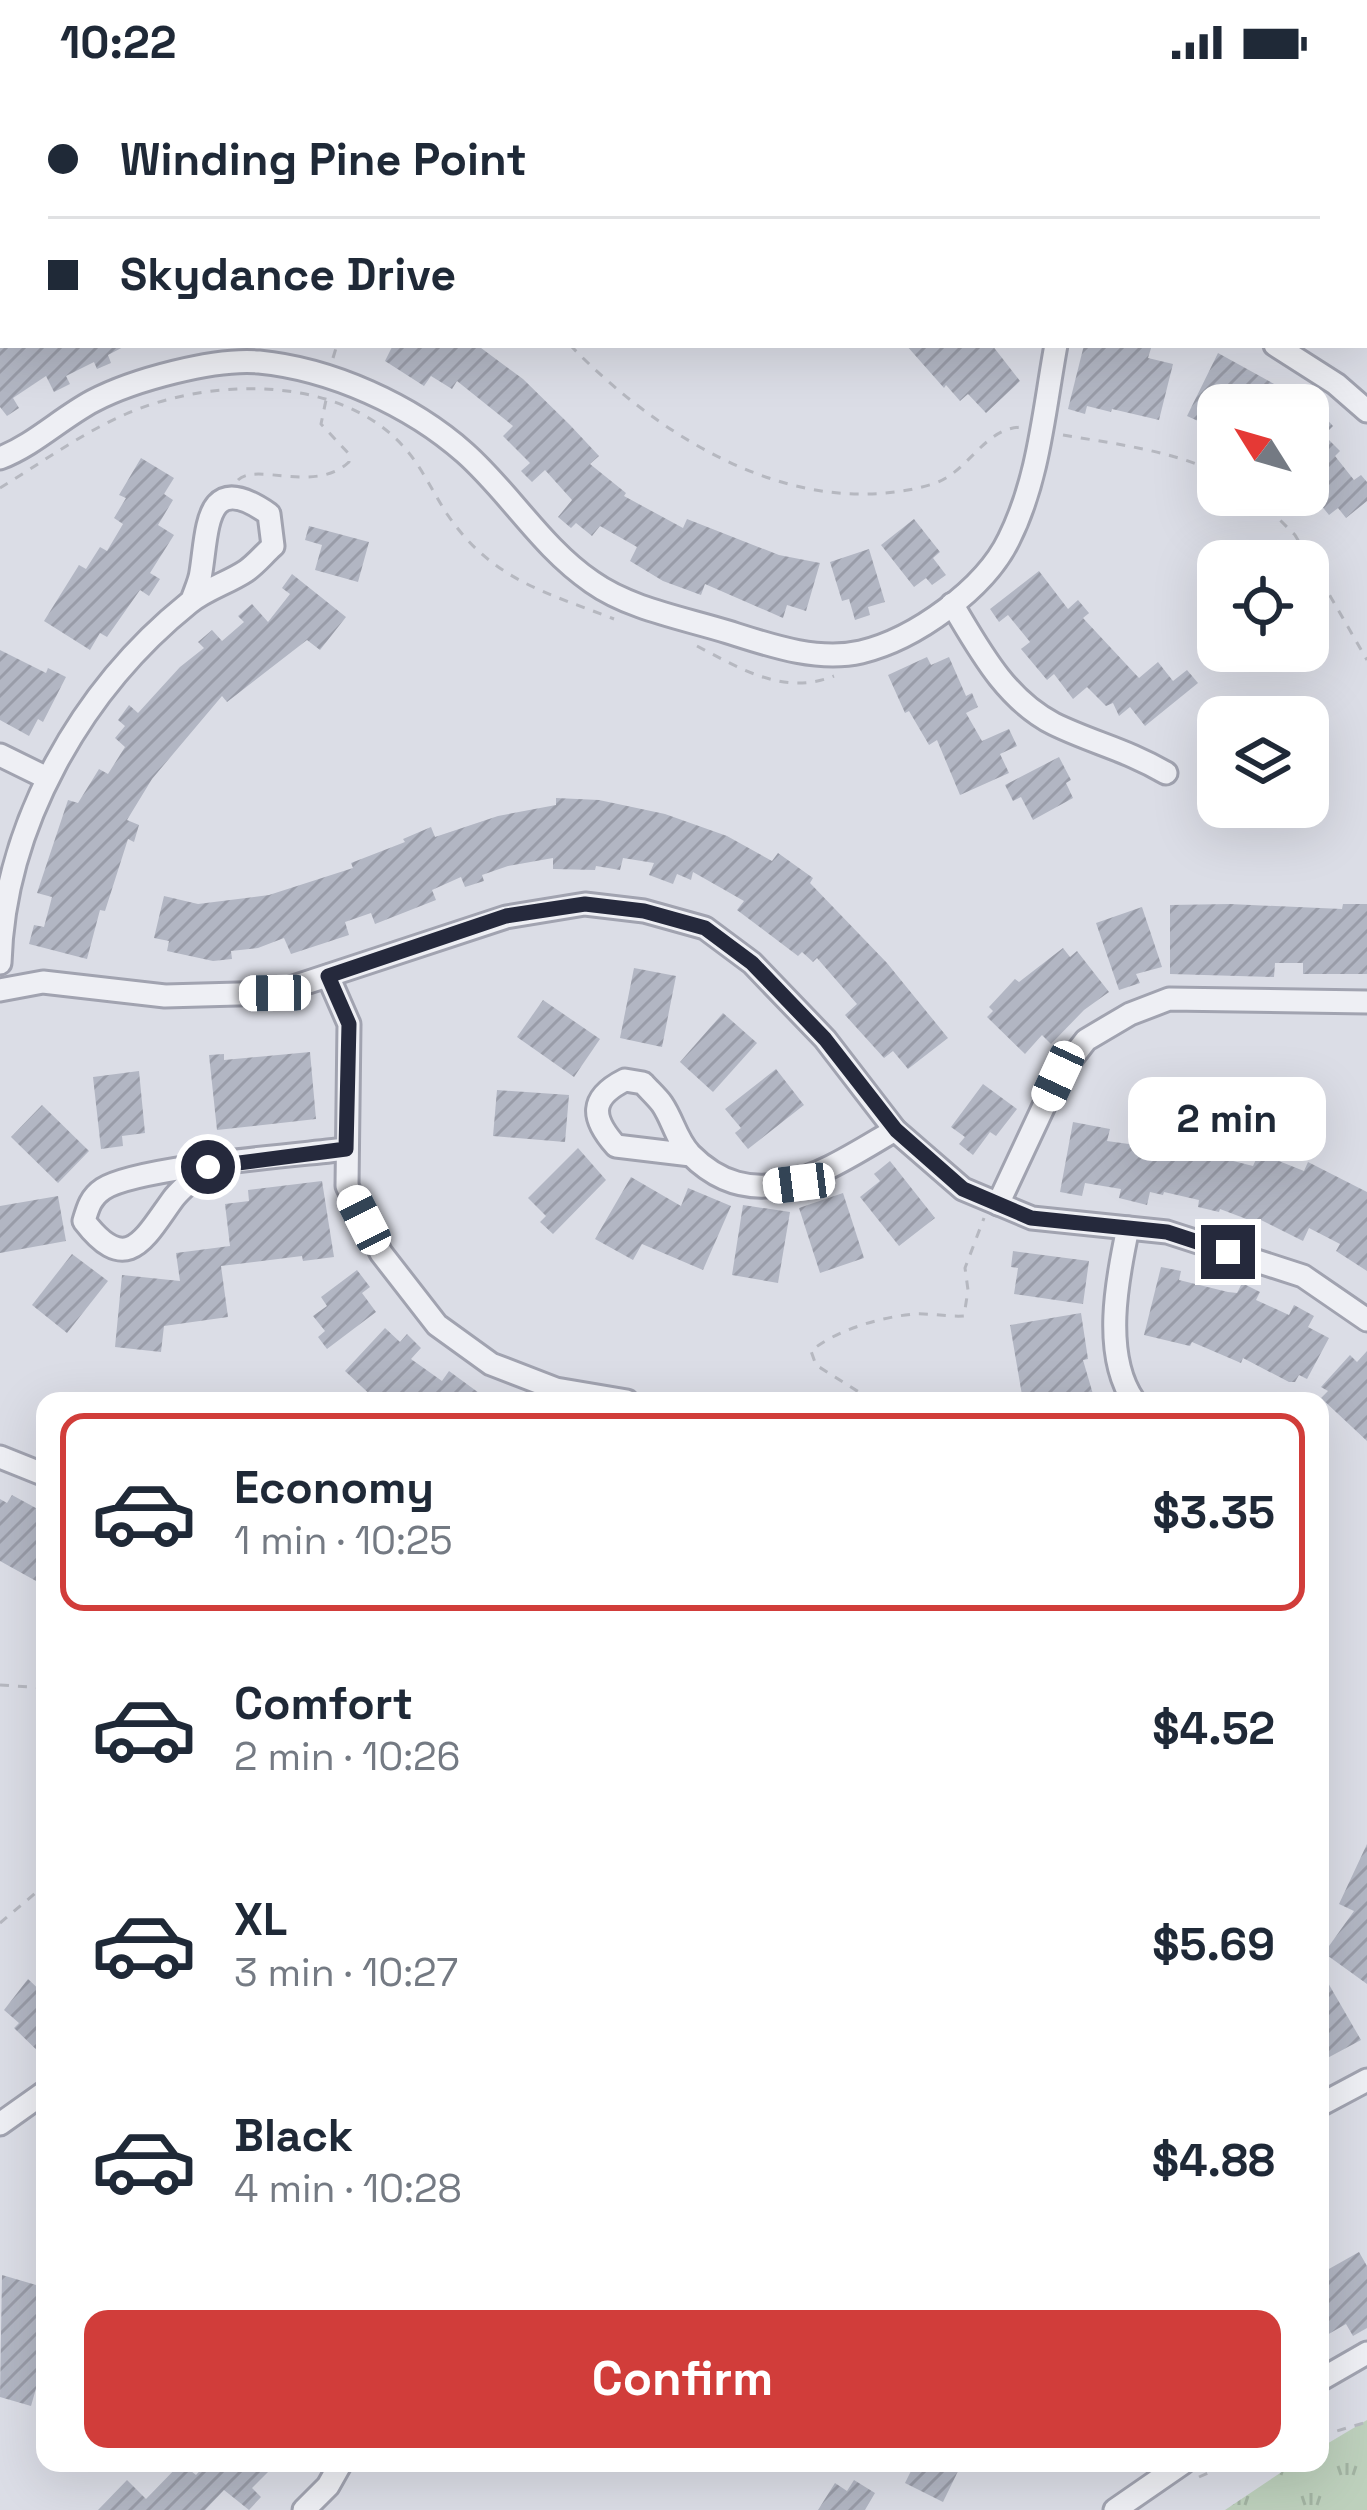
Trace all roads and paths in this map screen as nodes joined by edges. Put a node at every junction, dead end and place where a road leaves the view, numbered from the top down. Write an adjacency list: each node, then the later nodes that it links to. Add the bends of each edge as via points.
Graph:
1 (573, 348): 6 (path, via 693,443 813,491 930,485 1006,428)
2 (1055, 348): 6 (street)
3 (1280, 348): 5 (street)
4 (326, 399): 9 (path, via 321,424 350,462 313,477 244,473)
5 (1367, 411)
6 (1041, 430): 8 (path); 12 (street, via 1008,542)
7 (0, 458): 12 (street, via 94,401 172,371 257,362 332,378 398,407 464,452 564,562 634,603 818,653 861,652)
8 (1197, 465)
9 (236, 500): 11 (street, via 209,513); 11 (street, via 269,514 273,546)
10 (1276, 516): 13 (path)
11 (191, 600): 16 (street, via 127,661)
12 (952, 604): 15 (street, via 1015,695 1052,723)
13 (1367, 660)
14 (0, 755): 16 (street)
15 (1166, 773)
16 (47, 778): 17 (street, via 1,921)
17 (0, 963)
18 (328, 976): 19 (street, via 275,993 165,996 43,982); 21 (street, via 506,916 585,904 644,911 705,928 752,963); 22 (street, via 349,1024)
19 (0, 990)
20 (1367, 1002): 25 (street, via 1169,999 1130,1015 1086,1040 1058,1076)
21 (896, 1130): 23 (street, via 779,1186 727,1179); 25 (street, via 963,1189)
22 (346, 1149): 24 (street); 28 (street, via 347,1186 381,1253 437,1325 490,1364)
23 (692, 1156): 23 (street, via 643,1083 625,1080 601,1098 596,1112 616,1146)
24 (208, 1167): 24 (street, via 107,1186 91,1199 84,1221 110,1246 138,1246 175,1195)
25 (998, 1204): 26 (street, via 1031,1218); 29 (path, via 970,1248 964,1316 889,1319 811,1351 816,1365)
26 (1128, 1228): 27 (street, via 1167,1232 1303,1276); 30 (street, via 1113,1322)
27 (1367, 1319)
28 (574, 1392)
29 (859, 1392)
30 (1128, 1392)
31 (0, 1456): 32 (street)
32 (36, 1471)
33 (0, 1685): 34 (path)
34 (36, 1687)
35 (36, 1893): 36 (path)
36 (0, 1923)
37 (1367, 2080): 39 (street)
38 (36, 2098): 40 (street)
39 (1329, 2100)
40 (0, 2124)
41 (1367, 2353): 42 (street)
42 (1329, 2375)
43 (1367, 2422): 44 (path)
44 (1329, 2433)
45 (336, 2472): 47 (street)
46 (1168, 2472): 48 (street)
47 (304, 2510)
48 (1115, 2510)

